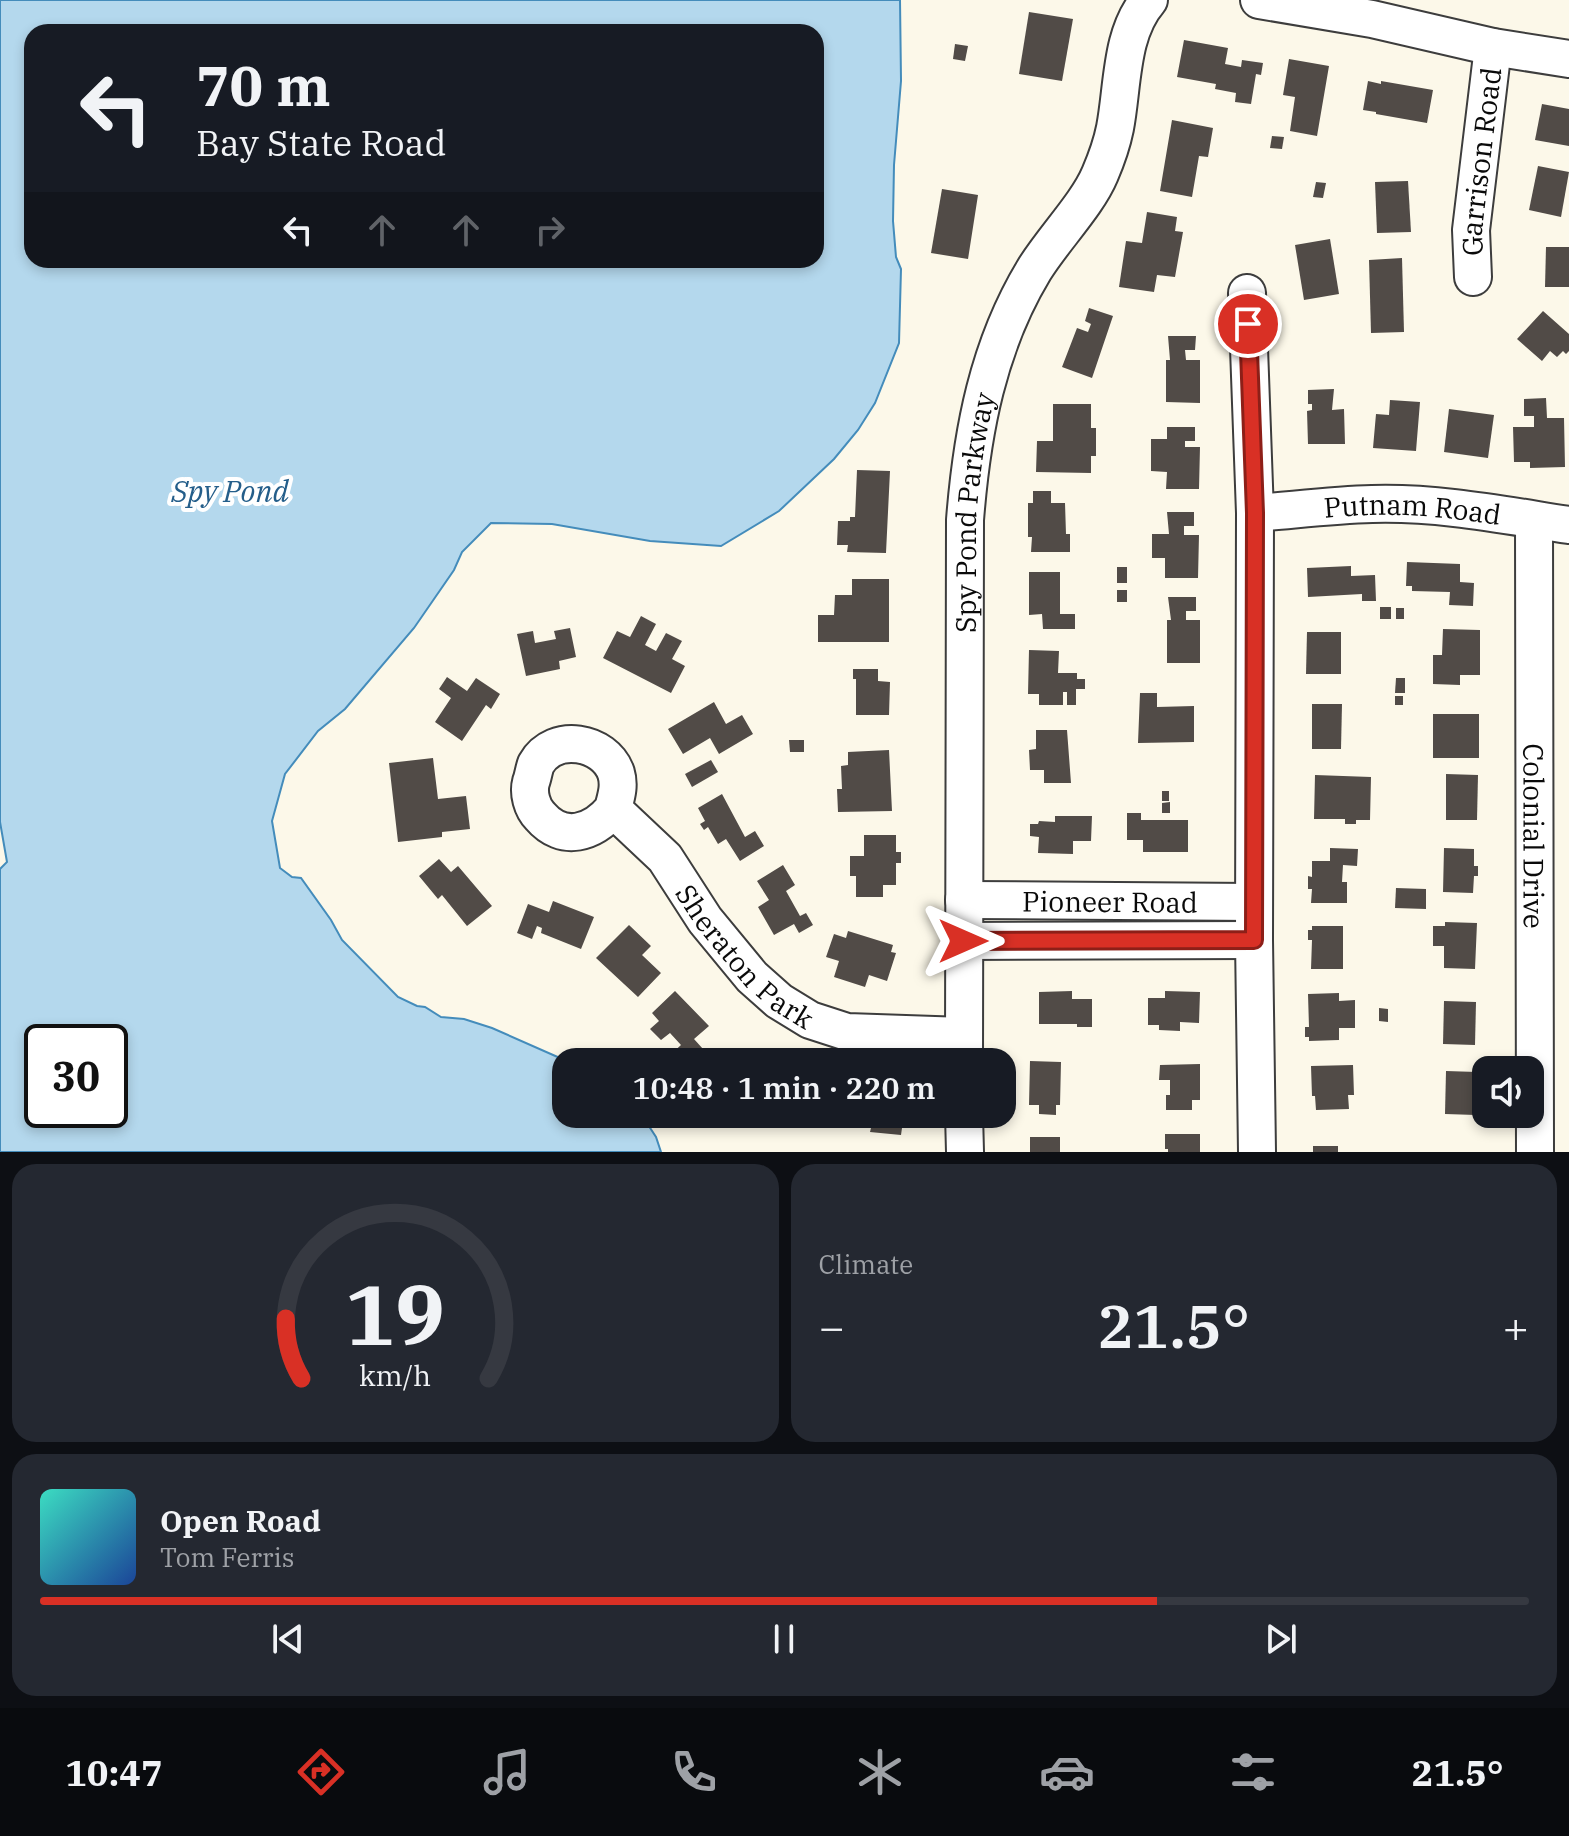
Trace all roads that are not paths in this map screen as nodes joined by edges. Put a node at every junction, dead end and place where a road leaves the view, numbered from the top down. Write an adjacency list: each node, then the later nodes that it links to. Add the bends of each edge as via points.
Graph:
1 (1259, 0): 3 (street)
2 (1147, 1): 11 (street, Spy Pond Parkway, via 1133,25 1114,130 1099,177 1018,296 982,393 965,520)
3 (1493, 47): 4 (street); 5 (street, Garrison Road, via 1471,230)
4 (1569, 59)
5 (1473, 277)
6 (1247, 293): 7 (street)
7 (1255, 513): 8 (street, Putnam Road, via 1373,504 1478,510); 12 (street)
8 (1534, 520): 9 (street, Putnam Road); 20 (street, Colonial Drive)
9 (1569, 525)
10 (613, 809): 15 (street, Sheraton Park, via 665,858 705,920 779,1001 810,1020 847,1032)
11 (964, 900): 12 (street, Pioneer Road); 14 (street, Spy Pond Parkway)
12 (1254, 902): 13 (street)
13 (1254, 940): 14 (street, Pioneer Road); 19 (street)
14 (963, 941): 16 (street, Spy Pond Parkway)
15 (957, 1048)
16 (964, 1048)
17 (964, 1128): 18 (street)
18 (965, 1152)
19 (1257, 1152)
20 (1535, 1152)

